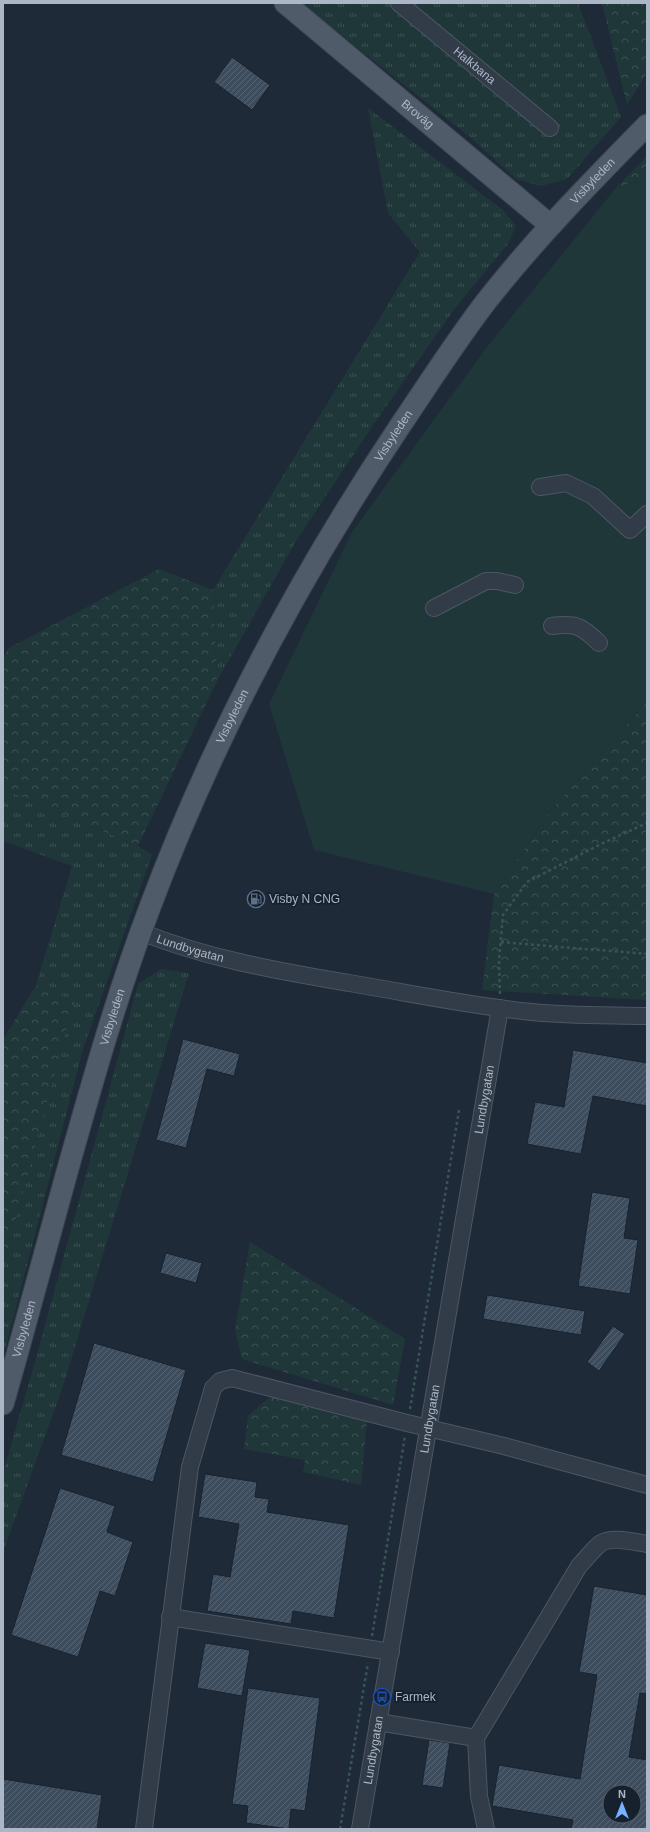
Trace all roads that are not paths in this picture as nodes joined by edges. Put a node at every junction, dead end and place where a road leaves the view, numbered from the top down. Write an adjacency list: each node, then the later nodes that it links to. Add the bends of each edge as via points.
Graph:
1 (285, 3): 5 (main road, Broväg)
2 (399, 3): 4 (street, Halkbana)
3 (647, 125): 5 (main road, Visbyleden)
4 (550, 128)
5 (550, 225): 12 (main road, Visbyleden, via 485,304 433,377 319,553 274,633 230,721 172,851)
6 (540, 487): 7 (street, via 566,483 593,496 630,530)
7 (647, 514)
8 (515, 585): 9 (street, via 486,581)
9 (434, 608)
10 (552, 626): 11 (street, via 576,625 585,629)
11 (599, 643)
12 (141, 932): 13 (street, Lundbygatan, via 227,960); 15 (main road, Visbyleden, via 82,1119)
13 (500, 1008): 14 (street, Lundbygatan, via 534,1012); 16 (street, Lundbygatan)
14 (647, 1016)
15 (3, 1404)
16 (429, 1428): 17 (street); 19 (street, via 232,1378 220,1381 213,1388 190,1467); 20 (street, Lundbygatan)
17 (647, 1485)
18 (647, 1544): 22 (street, via 608,1540 579,1566)
19 (170, 1617): 20 (street); 23 (street)
20 (391, 1652): 21 (street, Lundbygatan)
21 (378, 1722): 22 (street); 24 (street, Lundbygatan)
22 (476, 1738): 25 (street, via 479,1796)
23 (144, 1829)
24 (360, 1829)
25 (486, 1829)

